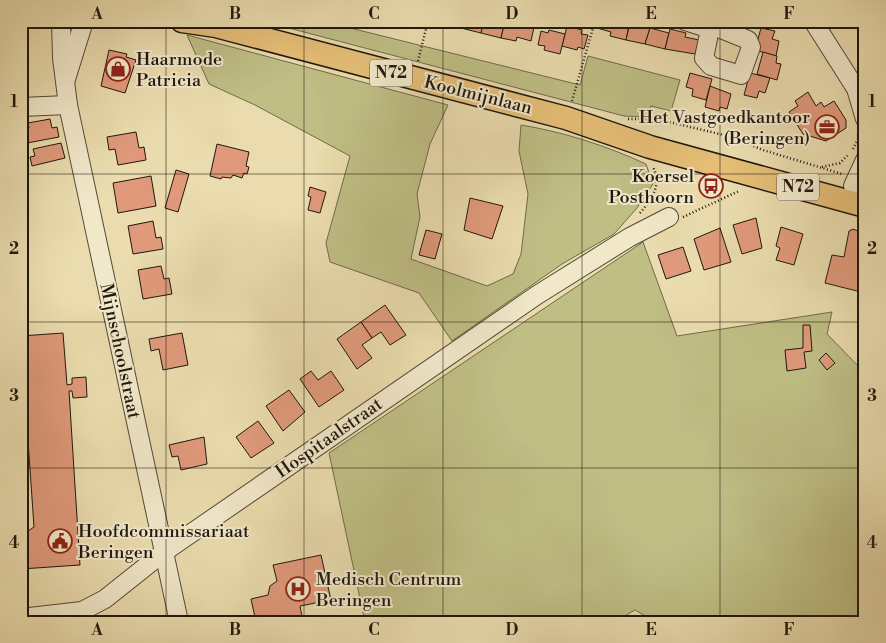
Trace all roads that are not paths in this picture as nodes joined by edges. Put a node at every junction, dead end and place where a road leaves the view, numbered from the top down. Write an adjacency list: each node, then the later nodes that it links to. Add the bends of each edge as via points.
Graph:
1 (61, 21): 8 (street, Mijnschoolstraat)
2 (84, 21): 8 (street, Mijnschoolstraat)
3 (182, 21): 6 (main road, Koolmijnlaan / N72)
4 (685, 21): 7 (street)
5 (813, 21): 9 (street)
6 (211, 24): 12 (main road, Koolmijnlaan / N72)
7 (710, 28)
8 (66, 80): 10 (street, Mijnschoolstraat)
9 (861, 97): 13 (street)
10 (68, 105): 11 (street); 18 (street, Mijnschoolstraat)
11 (21, 107)
12 (568, 111): 15 (main road, Koolmijnlaan / N72); 16 (main road, Koolmijnlaan / N72, via 650,147)
13 (862, 124)
14 (865, 160): 15 (street)
15 (858, 185)
16 (865, 206)
17 (669, 217): 18 (street, Hospitaalstraat, via 537,294)
18 (164, 552): 19 (street, Hospitaalstraat, via 105,599 82,611); 20 (street, Mijnschoolstraat)
19 (21, 618)
20 (179, 622)

